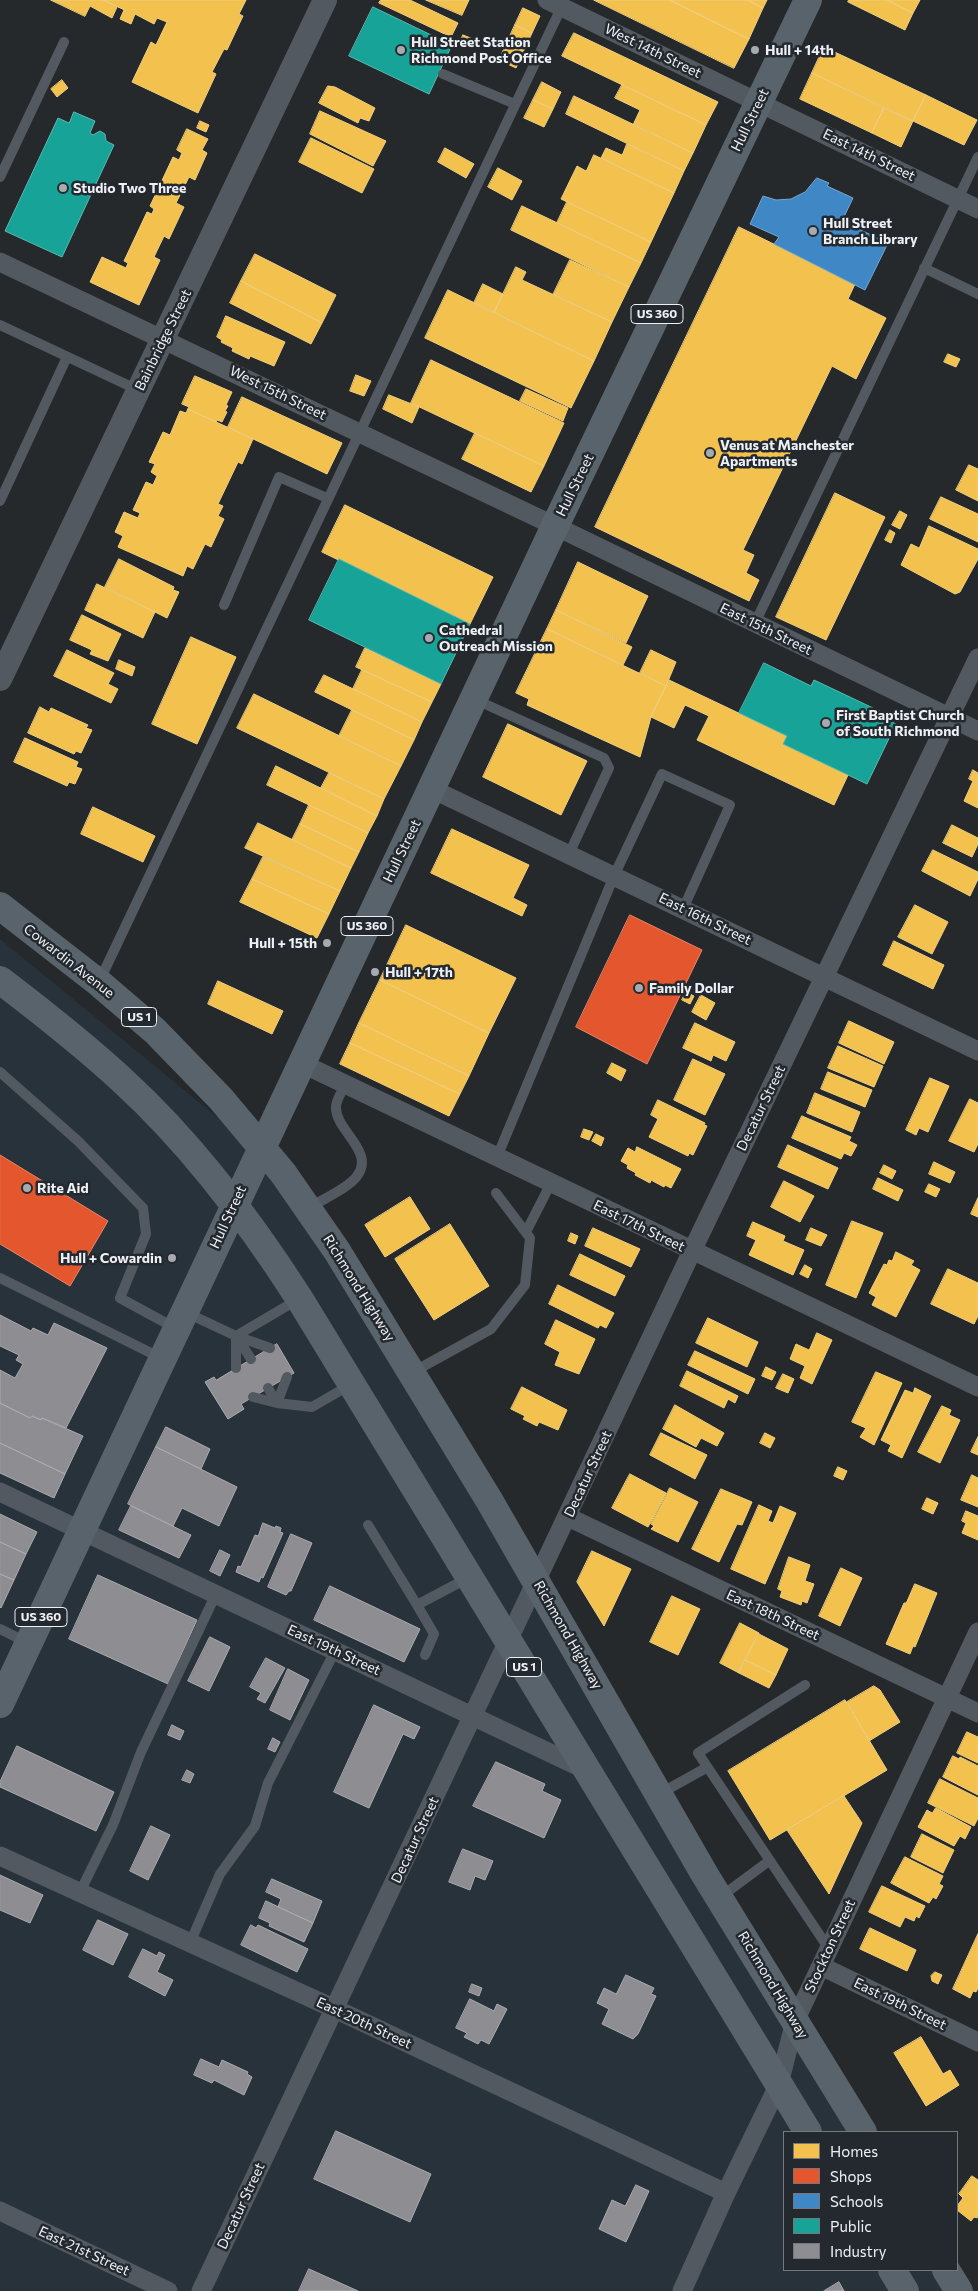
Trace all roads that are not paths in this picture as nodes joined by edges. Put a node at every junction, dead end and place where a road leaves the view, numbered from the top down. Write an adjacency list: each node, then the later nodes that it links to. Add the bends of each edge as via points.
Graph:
1 (325, 0): 16 (street, Bainbridge Street)
2 (808, 0): 6 (main road, Hull Street / US 360)
3 (558, 2): 6 (street, West 14th Street); 7 (lane)
4 (64, 42): 9 (lane)
5 (443, 74): 7 (lane)
6 (759, 101): 10 (street, East 14th Street); 22 (main road, Hull Street / US 360)
7 (515, 104): 19 (lane)
8 (978, 157): 10 (lane)
9 (0, 177)
10 (957, 199): 11 (street, East 14th Street); 13 (lane)
11 (978, 209)
12 (0, 262): 16 (street, West 15th Street)
13 (924, 268): 14 (lane); 24 (lane)
14 (978, 294)
15 (0, 325): 17 (lane)
16 (164, 339): 18 (street, Bainbridge Street); 19 (street, West 15th Street)
17 (67, 357): 18 (lane); 21 (lane)
18 (138, 390): 26 (street, Bainbridge Street, via 10,648)
19 (358, 432): 20 (lane); 22 (street, West 15th Street)
20 (328, 498): 23 (lane, via 279,477); 37 (lane)
21 (0, 501)
22 (555, 526): 24 (street, East 15th Street); 27 (main road, Hull Street / US 360)
23 (224, 605)
24 (755, 623): 28 (street, East 15th Street)
25 (978, 658): 28 (street, Decatur Street)
26 (0, 679)
27 (474, 699): 30 (main road, Hull Street / US 360); 31 (lane, via 604,758 609,768)
28 (950, 718): 29 (street, East 15th Street); 35 (street, Decatur Street)
29 (978, 731)
30 (432, 789): 31 (street, East 16th Street); 39 (main road, Hull Street / US 360)
31 (568, 854): 32 (street, East 16th Street)
32 (614, 876): 34 (street, East 16th Street); 34 (lane, via 662,774 730,805); 43 (lane)
33 (0, 906): 37 (main road, Cowardin Avenue / US 1)
34 (683, 909): 35 (street, East 16th Street)
35 (824, 976): 38 (street, East 16th Street); 49 (street, Decatur Street)
36 (1, 983): 46 (main road, US 1, via 76,1040 135,1092)
37 (99, 983): 42 (main road, Cowardin Avenue / US 1, via 187,1062)
38 (978, 1051)
39 (301, 1063): 41 (street, East 17th Street); 42 (main road, Hull Street / US 360)
40 (0, 1072): 52 (lane, via 78,1141 143,1208 146,1234 120,1298)
41 (346, 1084): 43 (street, East 17th Street); 47 (lane, via 336,1104 336,1113 356,1145 362,1167 357,1177)
42 (262, 1147): 46 (main road, Hull Street / US 360); 47 (main road, Richmond Highway / US 1)
43 (497, 1157): 44 (street, East 17th Street)
44 (551, 1183): 48 (lane); 49 (street, East 17th Street)
45 (496, 1192): 48 (lane)
46 (234, 1204): 51 (main road, US 1); 52 (main road, Hull Street / US 360)
47 (308, 1209): 58 (main road, Richmond Highway / US 1)
48 (526, 1232): 58 (lane, via 530,1238 524,1285 491,1329)
49 (692, 1251): 61 (street, East 17th Street); 66 (street, Decatur Street)
50 (0, 1278): 55 (lane)
51 (300, 1298): 53 (lane); 60 (main road, US 1)
52 (180, 1320): 53 (lane); 55 (main road, Hull Street / US 360)
53 (236, 1336): 54 (lane); 56 (lane); 57 (lane)
54 (270, 1348)
55 (162, 1359): 68 (main road, Hull Street / US 360)
56 (251, 1359)
57 (236, 1368)
58 (412, 1373): 70 (main road, Richmond Highway / US 1)
59 (287, 1377): 64 (lane)
60 (351, 1384): 64 (lane, via 312,1407); 69 (main road, US 1)
61 (978, 1386)
62 (268, 1388): 64 (lane)
63 (253, 1397): 64 (lane)
64 (277, 1403)
65 (0, 1492): 68 (street, East 19th Street)
66 (568, 1517): 70 (street, Decatur Street); 80 (street, East 18th Street)
67 (368, 1526): 72 (lane)
68 (83, 1530): 71 (street, East 19th Street); 76 (main road, Hull Street / US 360)
69 (469, 1578): 72 (lane); 75 (main road, US 1)
70 (537, 1580): 75 (street, Decatur Street); 86 (main road, Richmond Highway / US 1)
71 (216, 1594): 77 (street, East 19th Street); 89 (lane, via 141,1752 114,1825)
72 (417, 1605): 78 (lane, via 434,1634)
73 (0, 1628): 76 (lane)
74 (978, 1632): 80 (street, Stockton Street)
75 (508, 1642): 83 (street, Decatur Street); 85 (main road, US 1)
76 (29, 1644): 81 (main road, Hull Street / US 360)
77 (335, 1651): 83 (street, East 19th Street); 91 (lane, via 268,1783 255,1826 220,1874)
78 (425, 1655)
79 (805, 1685): 84 (lane, via 698,1753)
80 (947, 1698): 82 (street, East 18th Street); 92 (street, Stockton Street)
81 (0, 1704)
82 (978, 1713)
83 (474, 1716): 85 (street, East 19th Street); 93 (street, Decatur Street)
84 (706, 1768): 86 (lane); 88 (lane)
85 (586, 1770): 96 (main road, US 1)
86 (658, 1794): 90 (main road, Richmond Highway / US 1)
87 (0, 1856): 89 (street, East 20th Street)
88 (769, 1861): 90 (lane); 92 (lane)
89 (80, 1892): 91 (street, East 20th Street)
90 (719, 1898): 94 (main road, Richmond Highway / US 1)
91 (190, 1943): 93 (street, East 20th Street)
92 (825, 1957): 94 (street, Stockton Street); 95 (street, East 19th Street)
93 (335, 2009): 99 (street, East 20th Street); 104 (street, Decatur Street)
94 (795, 2021): 96 (street, Stockton Street); 98 (main road, Richmond Highway / US 1)
95 (978, 2042)
96 (779, 2084): 97 (main road, US 1); 99 (street, Stockton Street)
97 (807, 2131)
98 (862, 2131)
99 (726, 2193): 105 (street, Stockton Street)
100 (0, 2211): 103 (street, East 21st Street)
101 (893, 2271): 106 (main road)
102 (947, 2271): 107 (main road)
103 (168, 2291)
104 (201, 2291)
105 (682, 2291)
106 (905, 2291)
107 (960, 2291)

